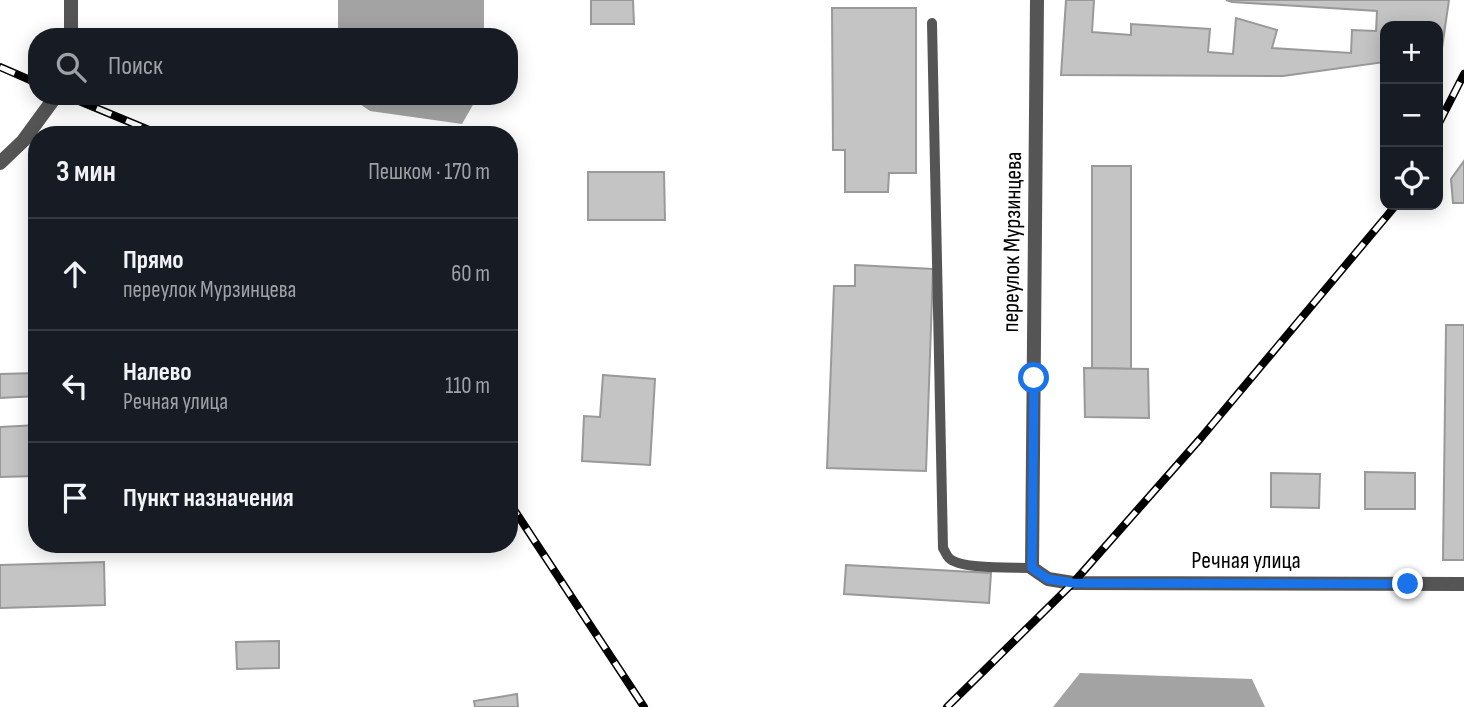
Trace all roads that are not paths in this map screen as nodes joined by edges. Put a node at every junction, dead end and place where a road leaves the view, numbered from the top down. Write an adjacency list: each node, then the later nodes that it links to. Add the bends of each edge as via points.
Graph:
1 (71, 0): 4 (street)
2 (1037, 0): 9 (street, переулок Мурзинцева)
3 (932, 23): 9 (lane, via 943,548 950,559 960,563)
4 (71, 28)
5 (49, 105): 6 (street)
6 (34, 126)
7 (28, 134): 8 (street)
8 (0, 163)
9 (1032, 568): 10 (street, Речная улица, via 1048,579 1073,583)
10 (1464, 584)

